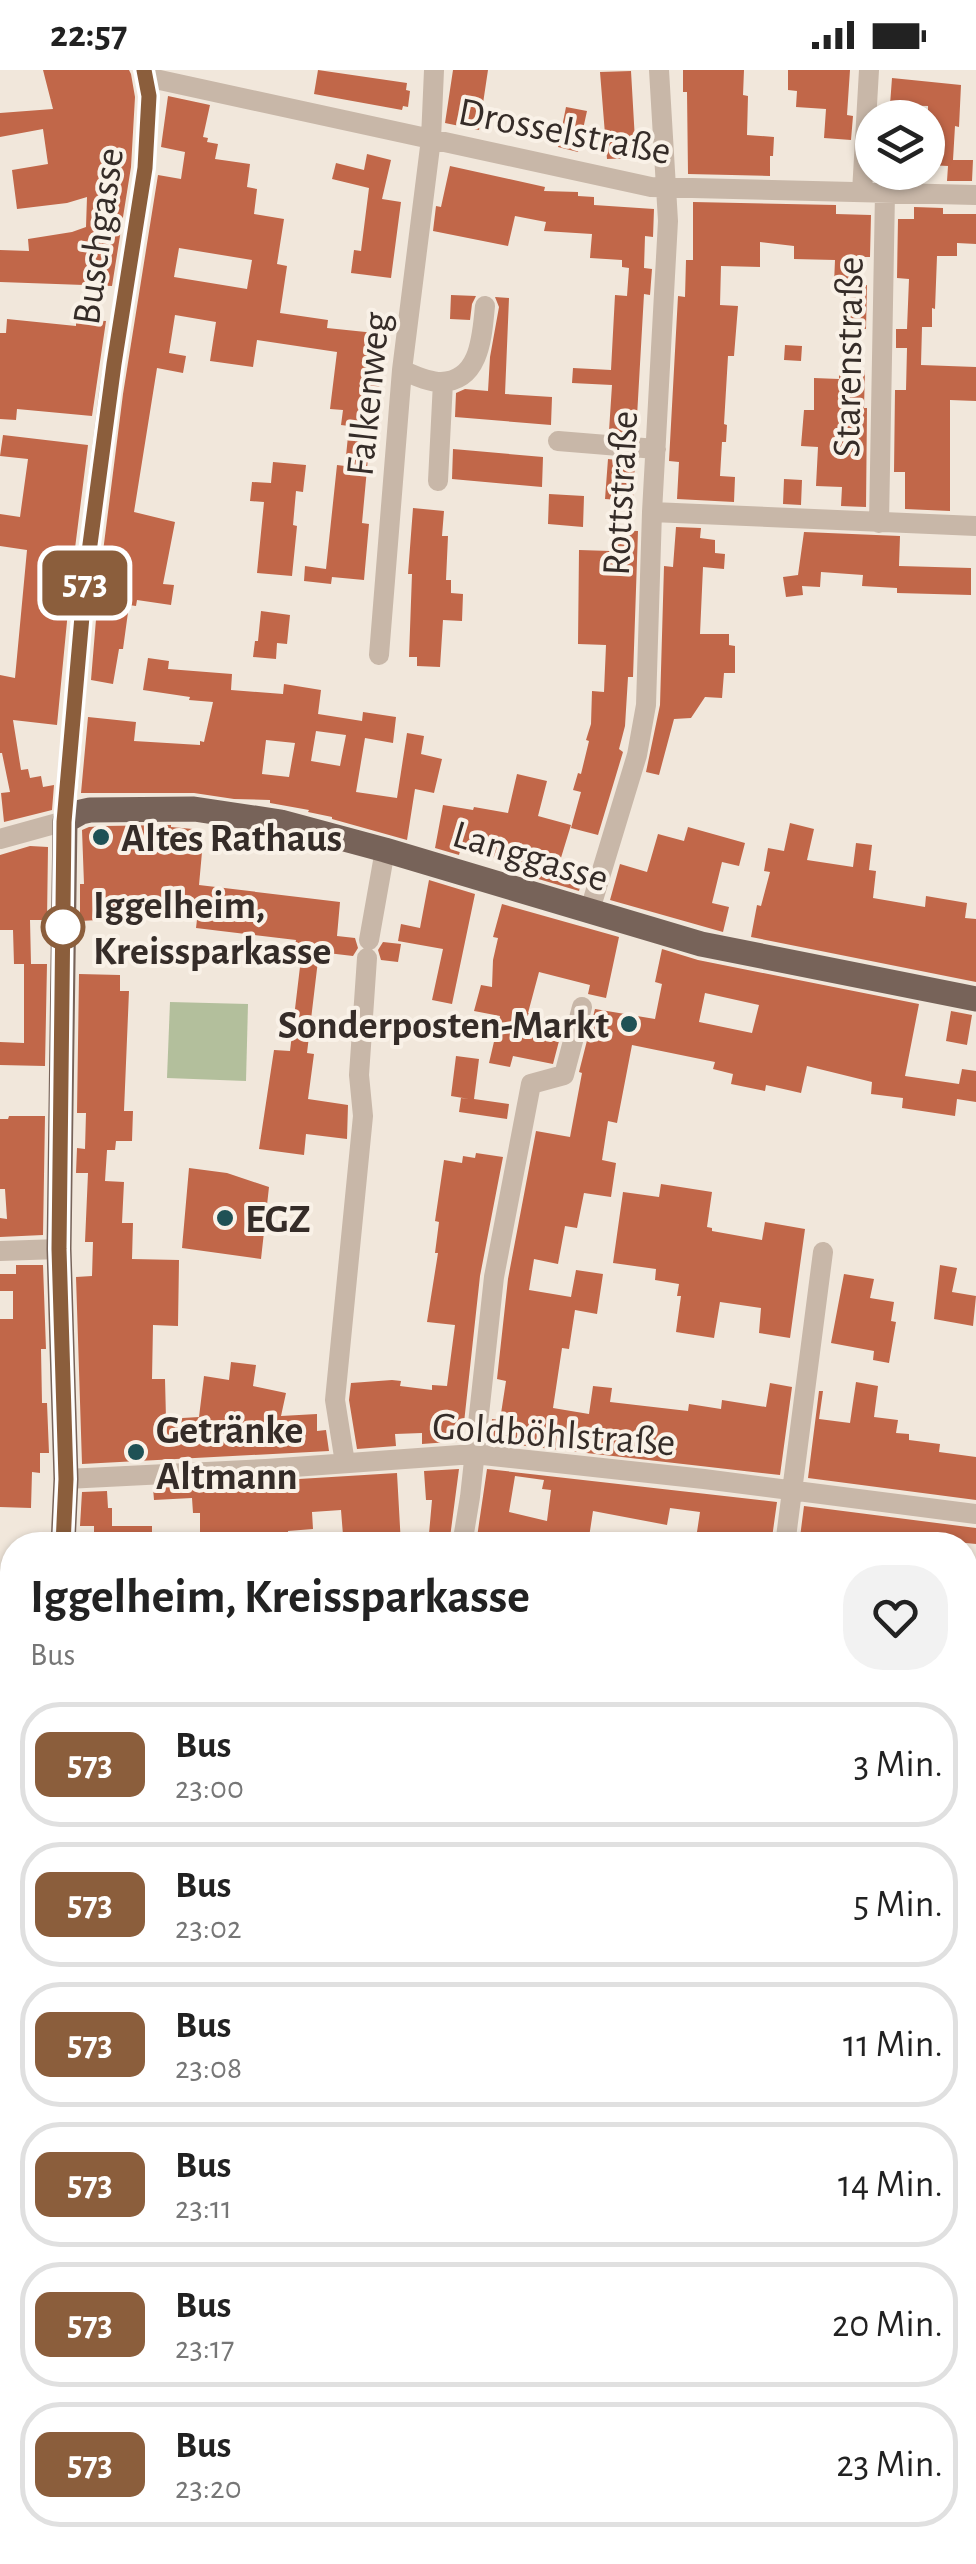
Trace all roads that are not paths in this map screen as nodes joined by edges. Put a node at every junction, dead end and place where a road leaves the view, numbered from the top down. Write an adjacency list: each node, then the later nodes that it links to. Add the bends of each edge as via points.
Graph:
1 (434, 70): 5 (street, Falkenweg)
2 (659, 70): 6 (street, Rottstraße)
3 (869, 70): 7 (street)
4 (148, 72): 5 (street, Drosselstraße); 20 (street, Buschgasse, via 145,168 85,582)
5 (431, 139): 6 (street, Drosselstraße); 11 (street, Falkenweg)
6 (667, 188): 7 (street, Drosselstraße); 14 (street, Rottstraße)
7 (862, 192): 8 (street, Drosselstraße)
8 (884, 193): 9 (street, Drosselstraße); 17 (street, Starenstraße)
9 (976, 195)
10 (484, 306): 12 (street, via 480,350 457,378)
11 (402, 370): 12 (street); 19 (street, Falkenweg)
12 (442, 382): 15 (street)
13 (558, 442): 14 (street)
14 (656, 449): 16 (street, Rottstraße)
15 (438, 480)
16 (652, 512): 17 (street); 23 (street, Rottstraße, via 642,731)
17 (879, 523): 18 (street)
18 (976, 526)
19 (379, 656)
20 (64, 822): 21 (street); 22 (main road, Langgasse, via 90,810 194,809 281,822); 26 (main road)
21 (0, 839)
22 (385, 850): 23 (main road, Langgasse); 30 (street, via 368,949 358,1075 363,1116 336,1400)
23 (590, 913): 24 (main road, Langgasse, via 701,944)
24 (976, 1000)
25 (582, 1007): 29 (street, via 564,1074 531,1084 494,1277)
26 (59, 1249): 27 (street); 31 (main road)
27 (0, 1251)
28 (823, 1252): 32 (street)
29 (474, 1454): 30 (street, Goldböhlstraße); 32 (street, Goldböhlstraße); 35 (street)
30 (345, 1464): 31 (street, Goldböhlstraße)
31 (66, 1479): 34 (main road)
32 (792, 1491): 33 (street, Goldböhlstraße); 36 (street)
33 (976, 1514)
34 (64, 1532)
35 (464, 1532)
36 (787, 1532)

